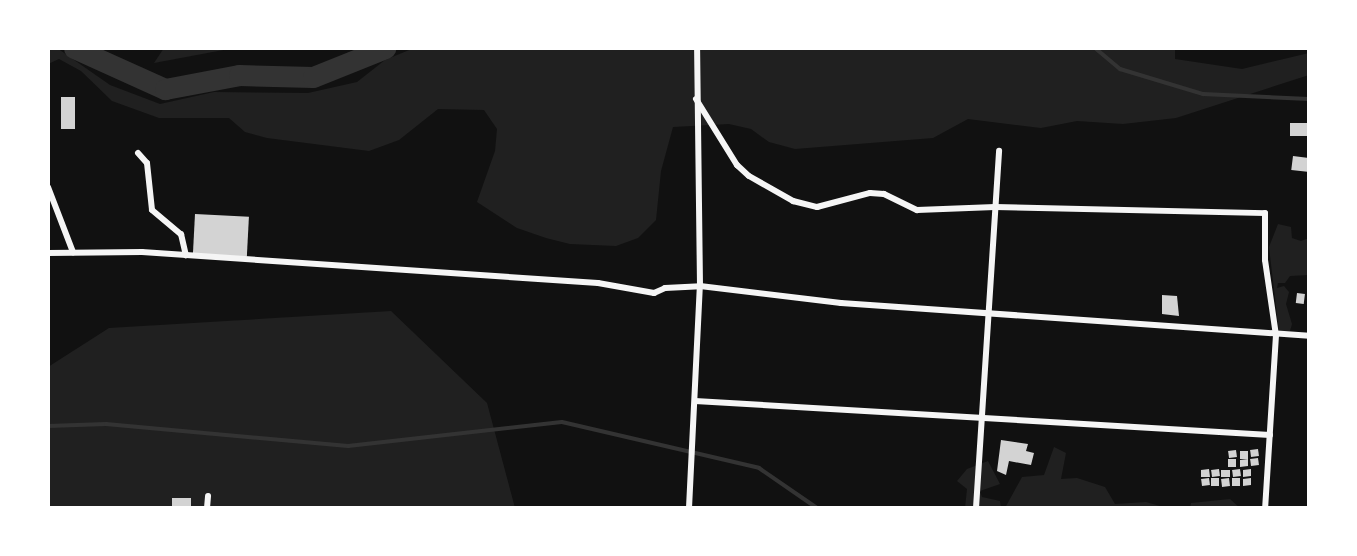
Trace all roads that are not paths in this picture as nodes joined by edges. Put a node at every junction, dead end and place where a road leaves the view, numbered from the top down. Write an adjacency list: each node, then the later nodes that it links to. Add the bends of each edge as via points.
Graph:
1 (697, 48): 2 (street)
2 (696, 99): 6 (street, via 737,165 749,176 802,204 817,207 870,193 884,194 917,210); 10 (street)
3 (999, 151): 6 (street)
4 (138, 153): 9 (street, via 147,163 152,210 181,234)
5 (48, 187): 7 (street)
6 (995, 207): 11 (street); 12 (street, via 1262,211)
7 (73, 252): 8 (street); 9 (street)
8 (48, 254)
9 (186, 255): 10 (street, via 598,283 654,293 665,288)
10 (700, 286): 11 (street, via 841,303); 14 (street)
11 (991, 314): 12 (street); 15 (street)
12 (1276, 335): 13 (street); 16 (street)
13 (1309, 336)
14 (694, 401): 15 (street); 19 (street)
15 (982, 420): 16 (street); 20 (street)
16 (1270, 435): 21 (street)
17 (208, 496): 18 (street)
18 (207, 508)
19 (689, 508)
20 (976, 508)
21 (1265, 508)

